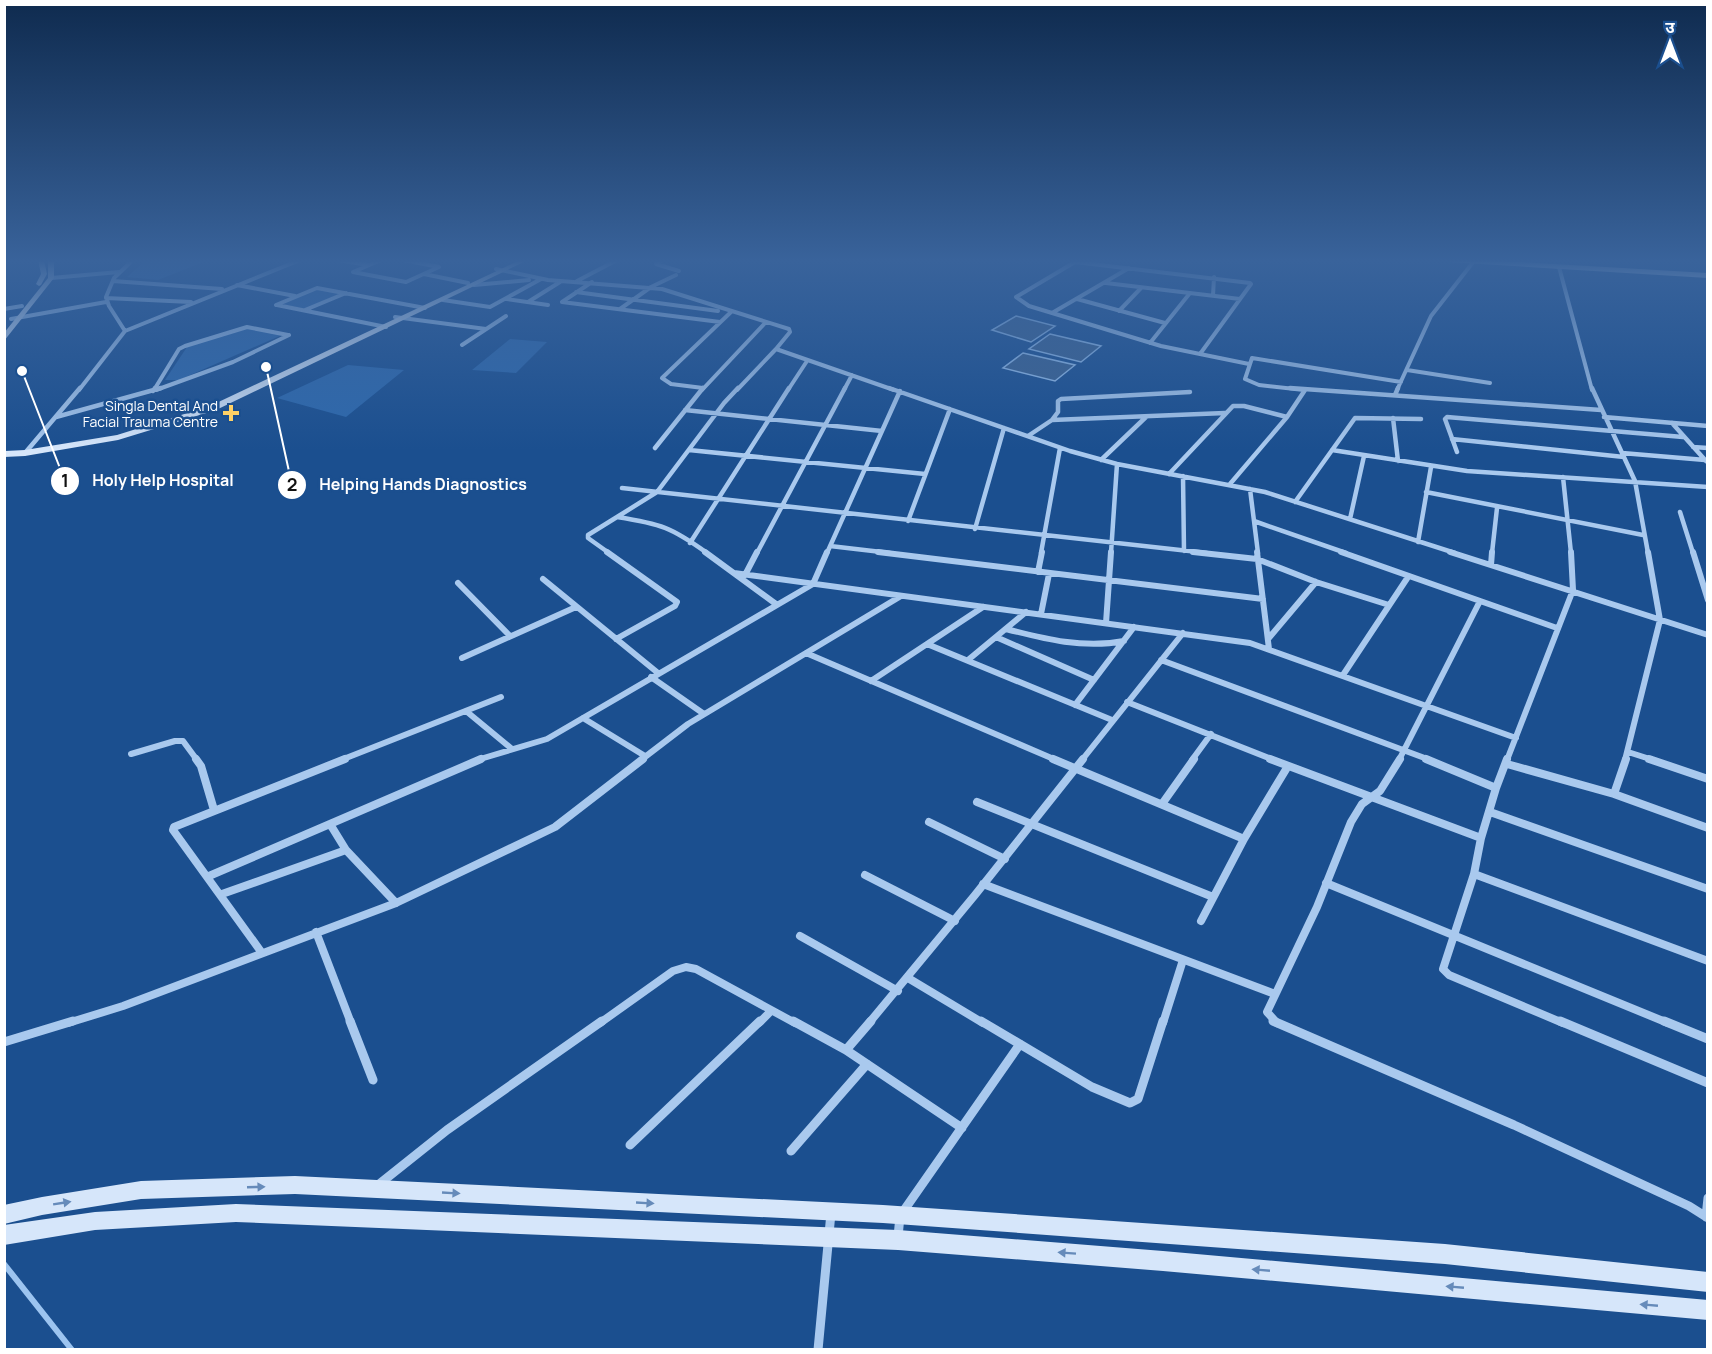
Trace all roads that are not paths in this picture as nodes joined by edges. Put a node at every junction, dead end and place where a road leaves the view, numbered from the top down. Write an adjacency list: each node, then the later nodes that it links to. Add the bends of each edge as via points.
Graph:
1 (17, 323): 19 (main road)
2 (121, 323): 18 (street)
3 (145, 323): 18 (street)
4 (368, 323): 16 (street)
5 (388, 323): 16 (main road)
6 (441, 323): 17 (street)
7 (495, 323): 17 (street)
8 (719, 323): 30 (street, via 662,378 671,384)
9 (765, 323): 30 (street)
10 (769, 323): 22 (street, via 790,331)
11 (1085, 323): 20 (street)
12 (1165, 323): 20 (street)
13 (1222, 323): 23 (street)
14 (1428, 323): 26 (street)
15 (1574, 323): 38 (street)
16 (382, 326): 62 (main road, via 213,408 129,434)
17 (486, 329): 21 (street)
18 (126, 331): 42 (street)
19 (4, 339)
20 (1150, 343): 23 (street)
21 (462, 345)
22 (776, 349): 24 (street); 40 (street)
23 (1200, 354): 25 (street)
24 (807, 361): 27 (street); 46 (street)
25 (1249, 363): 28 (street, via 1257,357); 31 (street, via 1245,379 1250,383)
26 (1407, 370): 28 (street); 29 (street)
27 (852, 375): 33 (street); 50 (street)
28 (1401, 382): 35 (street)
29 (1490, 383)
30 (703, 388): 37 (street)
31 (1305, 390): 35 (street); 43 (street)
32 (153, 391): 32 (street, via 197,377 289,335 247,327 185,346 179,349); 42 (street)
33 (900, 391): 36 (street); 53 (street)
34 (1190, 392): 48 (street, via 1061,399)
35 (1395, 395): 38 (street)
36 (950, 409): 52 (street); 77 (street)
37 (685, 410): 40 (street); 59 (street)
38 (1601, 410): 44 (street)
39 (1225, 413): 41 (street); 43 (street, via 1240,406); 78 (street)
40 (716, 414): 46 (street); 63 (street)
41 (1147, 416): 48 (street); 70 (street)
42 (56, 417): 62 (street)
43 (1287, 417): 82 (street)
44 (1604, 417): 49 (street); 54 (street)
45 (1393, 418): 47 (street); 64 (street, via 1356,417); 71 (street)
46 (770, 419): 50 (street); 68 (street)
47 (1421, 419)
48 (1052, 420): 55 (street)
49 (1672, 423): 51 (street); 56 (street)
50 (825, 425): 53 (street); 73 (street)
51 (1707, 426)
52 (1004, 428): 55 (street); 99 (street)
53 (882, 431): 76 (street)
54 (1611, 433): 56 (street); 57 (street, via 1447,417); 67 (street)
55 (1028, 436): 60 (street)
56 (1683, 437): 58 (street)
57 (1452, 438): 65 (street); 67 (street)
58 (1692, 447): 61 (street); 72 (street)
59 (655, 448)
60 (1060, 448): 70 (street); 101 (street)
61 (1707, 448)
62 (28, 450): 66 (main road)
63 (689, 450): 68 (street); 86 (street)
64 (1332, 450): 69 (street); 89 (street)
65 (1457, 452)
66 (5, 454)
67 (1623, 455): 72 (street); 81 (street)
68 (746, 456): 73 (street); 88 (street)
69 (1364, 456): 71 (street); 95 (street)
70 (1101, 460): 74 (street)
71 (1398, 461): 75 (street)
72 (1706, 461)
73 (806, 462): 76 (street); 90 (street)
74 (1117, 464): 78 (street); 102 (street)
75 (1431, 467): 80 (street); 87 (street)
76 (865, 468): 77 (street); 93 (street)
77 (926, 474): 97 (street)
78 (1169, 474): 79 (street)
79 (1183, 476): 82 (street); 106 (street)
80 (1563, 477): 81 (street); 96 (street)
81 (1635, 482): 83 (street); 100 (street)
82 (1230, 484): 85 (street)
83 (1707, 487)
84 (622, 488): 86 (street)
85 (1251, 489): 89 (street); 98 (street)
86 (657, 492): 88 (street); 94 (street)
87 (1426, 492): 91 (street); 103 (street)
88 (719, 499): 90 (street); 104 (street)
89 (1295, 501): 95 (street)
90 (782, 506): 93 (street); 112 (street)
91 (1497, 508): 96 (street); 108 (street)
92 (1680, 512): 122 (street)
93 (845, 513): 97 (street); 105 (street)
94 (617, 517): 104 (street, via 659,524 678,532); 139 (street, via 587,536 677,602)
95 (1350, 519): 103 (street)
96 (1569, 520): 100 (street); 119 (street)
97 (908, 521): 99 (street)
98 (1254, 521): 107 (street); 113 (street)
99 (975, 528): 101 (street)
100 (1643, 534): 130 (street)
101 (1044, 535): 102 (street); 109 (street)
102 (1113, 542): 106 (street); 115 (street)
103 (1418, 542): 108 (street)
104 (690, 543): 110 (street)
105 (830, 546): 109 (street); 118 (street)
106 (1184, 551): 107 (street)
107 (1257, 559): 116 (street); 121 (street)
108 (1491, 565): 119 (street)
109 (1038, 572): 111 (street)
110 (734, 573): 112 (street); 124 (street)
111 (1049, 574): 115 (street); 129 (street)
112 (745, 575): 118 (street)
113 (1408, 576): 123 (street); 125 (street)
114 (543, 579): 126 (street)
115 (1110, 581): 121 (street); 131 (street)
116 (1316, 582): 125 (street); 140 (street)
117 (458, 583): 137 (street)
118 (813, 584): 120 (street); 124 (street)
119 (1573, 590): 130 (street); 133 (street)
120 (901, 596): 127 (street); 144 (street)
121 (1263, 599): 140 (street)
122 (1707, 600)
123 (1480, 601): 133 (street); 156 (street)
124 (776, 604): 148 (street)
125 (1389, 605): 149 (street)
126 (576, 607): 137 (street); 139 (street)
127 (984, 607): 128 (street); 142 (street)
128 (1026, 612): 129 (street); 134 (street)
129 (1041, 614): 131 (street)
130 (1660, 620): 136 (street); 165 (street)
131 (1106, 623): 132 (street)
132 (1134, 627): 135 (street); 141 (street)
133 (1557, 628): 162 (street)
134 (1006, 629): 138 (street); 141 (street, via 1074,642)
135 (1183, 633): 143 (street); 147 (street)
136 (1707, 635)
137 (510, 636): 145 (street)
138 (996, 637): 146 (street); 151 (street)
139 (616, 639): 148 (street)
140 (1268, 639): 143 (street)
141 (1124, 641): 151 (street)
142 (927, 644): 146 (street); 152 (street)
143 (1269, 649): 149 (street)
144 (806, 653): 152 (street); 158 (street)
145 (462, 658)
146 (968, 660): 155 (street)
147 (1161, 660): 154 (street); 164 (street)
148 (658, 674): 150 (street)
149 (1343, 675): 156 (street)
150 (651, 678): 158 (street); 159 (street)
151 (1094, 680): 155 (street)
152 (871, 681): 170 (street)
153 (501, 697): 157 (street)
154 (1127, 702): 160 (street); 161 (street)
155 (1075, 705): 160 (street)
156 (1428, 705): 162 (street); 164 (street)
157 (466, 711): 163 (street); 177 (street)
158 (704, 714): 167 (street)
159 (583, 718): 163 (street, via 546,739); 167 (street)
160 (1112, 720): 170 (street)
161 (1210, 734): 169 (street); 176 (street)
162 (1515, 738): 168 (street)
163 (512, 749): 180 (street)
164 (1405, 750): 172 (street); 174 (street)
165 (1628, 753): 171 (street); 173 (street)
166 (131, 754): 177 (street, via 183,741 201,766)
167 (645, 756): 195 (street, via 555,827)
168 (1507, 764): 172 (street); 173 (street)
169 (1288, 766): 174 (street); 184 (street)
170 (1076, 769): 176 (street); 181 (street)
171 (1707, 779)
172 (1496, 788): 178 (street)
173 (1614, 794): 182 (street)
174 (1374, 796): 183 (street); 190 (street, via 1358,808)
175 (977, 802): 181 (street)
176 (1162, 804): 184 (street)
177 (214, 810): 189 (street, via 176,824 173,830)
178 (1490, 812): 183 (street); 192 (street)
179 (928, 822): 186 (street)
180 (330, 824): 185 (street); 189 (street)
181 (1031, 824): 186 (street); 194 (street)
182 (1707, 828)
183 (1481, 838): 187 (street)
184 (1244, 839): 194 (street)
185 (346, 850): 193 (street); 195 (street)
186 (1005, 859): 191 (street)
187 (1474, 874): 199 (street); 203 (street)
188 (865, 875): 196 (street)
189 (209, 876): 193 (street)
190 (1326, 883): 199 (street); 206 (street)
191 (984, 884): 196 (street); 202 (street)
192 (1707, 889)
193 (222, 894): 201 (street)
194 (1213, 897): 197 (street)
195 (396, 903): 198 (street)
196 (955, 921): 204 (street)
197 (1201, 921)
198 (316, 932): 201 (street); 213 (street)
199 (1455, 934): 208 (street); 214 (street, via 1445,973)
200 (800, 936): 205 (street)
201 (262, 953): 209 (street, via 123,1006)
202 (1183, 960): 206 (street); 210 (street, via 1135,1102 1092,1087)
203 (1707, 961)
204 (908, 978): 205 (street); 210 (street)
205 (898, 991): 211 (street)
206 (1275, 994): 223 (street, via 1267,1012 1273,1021 1514,1125)
207 (771, 1011): 211 (street); 216 (street); 218 (street, via 696,969 673,971 447,1130)
208 (1707, 1039)
209 (4, 1042)
210 (1020, 1044): 215 (street)
211 (846, 1050): 212 (street)
212 (867, 1064): 215 (street); 217 (street)
213 (373, 1080)
214 (1707, 1083)
215 (962, 1128): 222 (street)
216 (630, 1144)
217 (791, 1151)
218 (373, 1189): 220 (main road, one-way to 220); 221 (main road, one-way to 218, via 141,1190 295,1185)
219 (1707, 1198): 223 (street)
220 (831, 1212): 222 (main road); 225 (street)
221 (4, 1215)
222 (900, 1216): 226 (street); 227 (main road, via 1445,1254)
223 (1707, 1217)
224 (4, 1235): 225 (main road, via 95,1221 236,1213)
225 (829, 1238): 226 (main road); 229 (street)
226 (898, 1240): 228 (main road, one-way to 226)
227 (1707, 1282)
228 (1707, 1310)
229 (818, 1350)

